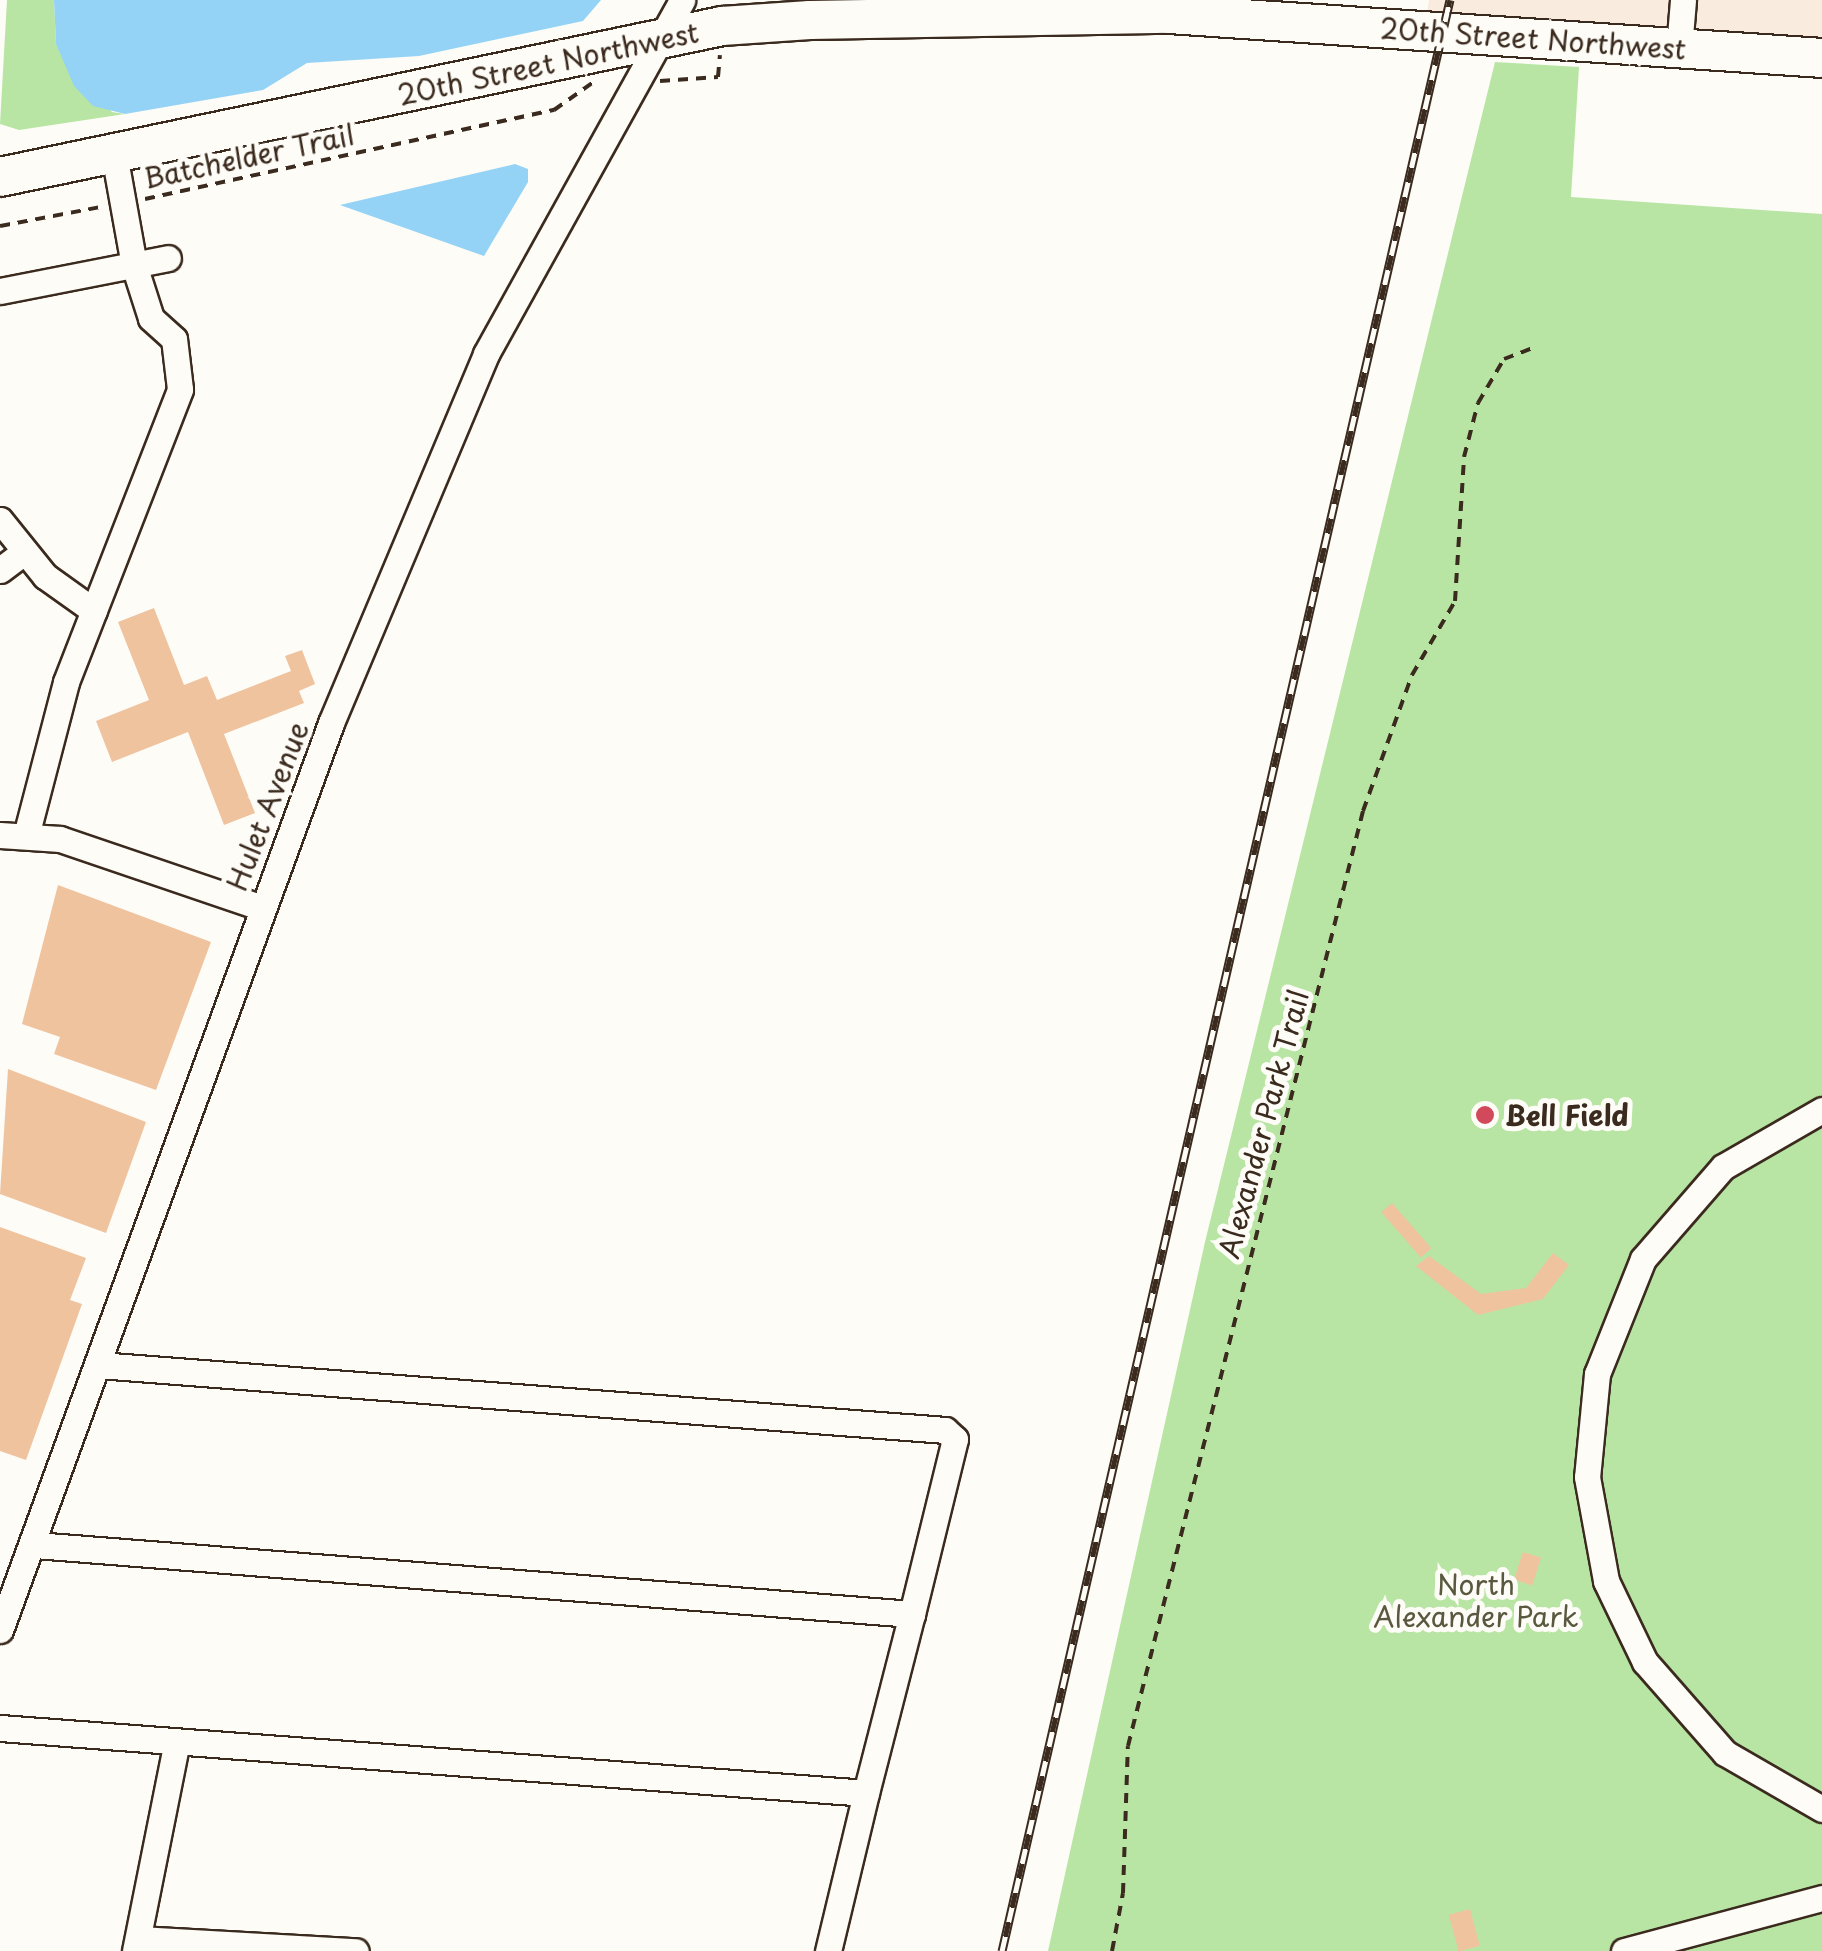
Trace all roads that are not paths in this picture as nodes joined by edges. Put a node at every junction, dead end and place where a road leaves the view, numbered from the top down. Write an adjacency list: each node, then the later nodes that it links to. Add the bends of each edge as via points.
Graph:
1 (682, 0): 3 (street, Hulet Avenue)
2 (1683, 0): 4 (street)
3 (668, 38): 4 (highway, 20th Street Northwest, via 722,26 1170,14); 6 (highway, 20th Street Northwest); 17 (street, Hulet Avenue, via 486,354)
4 (1680, 48): 5 (highway, 20th Street Northwest)
5 (1822, 58)
6 (114, 154): 7 (highway, 20th Street Northwest); 9 (street)
7 (0, 176)
8 (168, 258): 9 (street)
9 (134, 265): 10 (street); 14 (street, via 151,318 174,338 180,389)
10 (0, 291)
11 (0, 520): 12 (street)
12 (24, 552): 13 (street); 14 (street)
13 (0, 570)
14 (94, 611): 15 (street)
15 (26, 832): 16 (street); 17 (street)
16 (0, 835)
17 (260, 908): 19 (street, Hulet Avenue)
18 (1822, 1110): 26 (street, via 1723,1167 1644,1259 1604,1348 1588,1477 1606,1581 1645,1662 1725,1753)
19 (98, 1364): 20 (street, Hulet Avenue); 21 (street, via 945,1430 953,1453)
20 (35, 1545): 21 (street); 22 (street, Hulet Avenue)
21 (912, 1614): 25 (street)
22 (0, 1630)
23 (0, 1728): 24 (street)
24 (176, 1746): 25 (street); 28 (street)
25 (866, 1793): 30 (street)
26 (1822, 1809)
27 (1822, 1898): 31 (street)
28 (137, 1945): 29 (street)
29 (356, 1951)
30 (828, 1951)
31 (1624, 1951)

